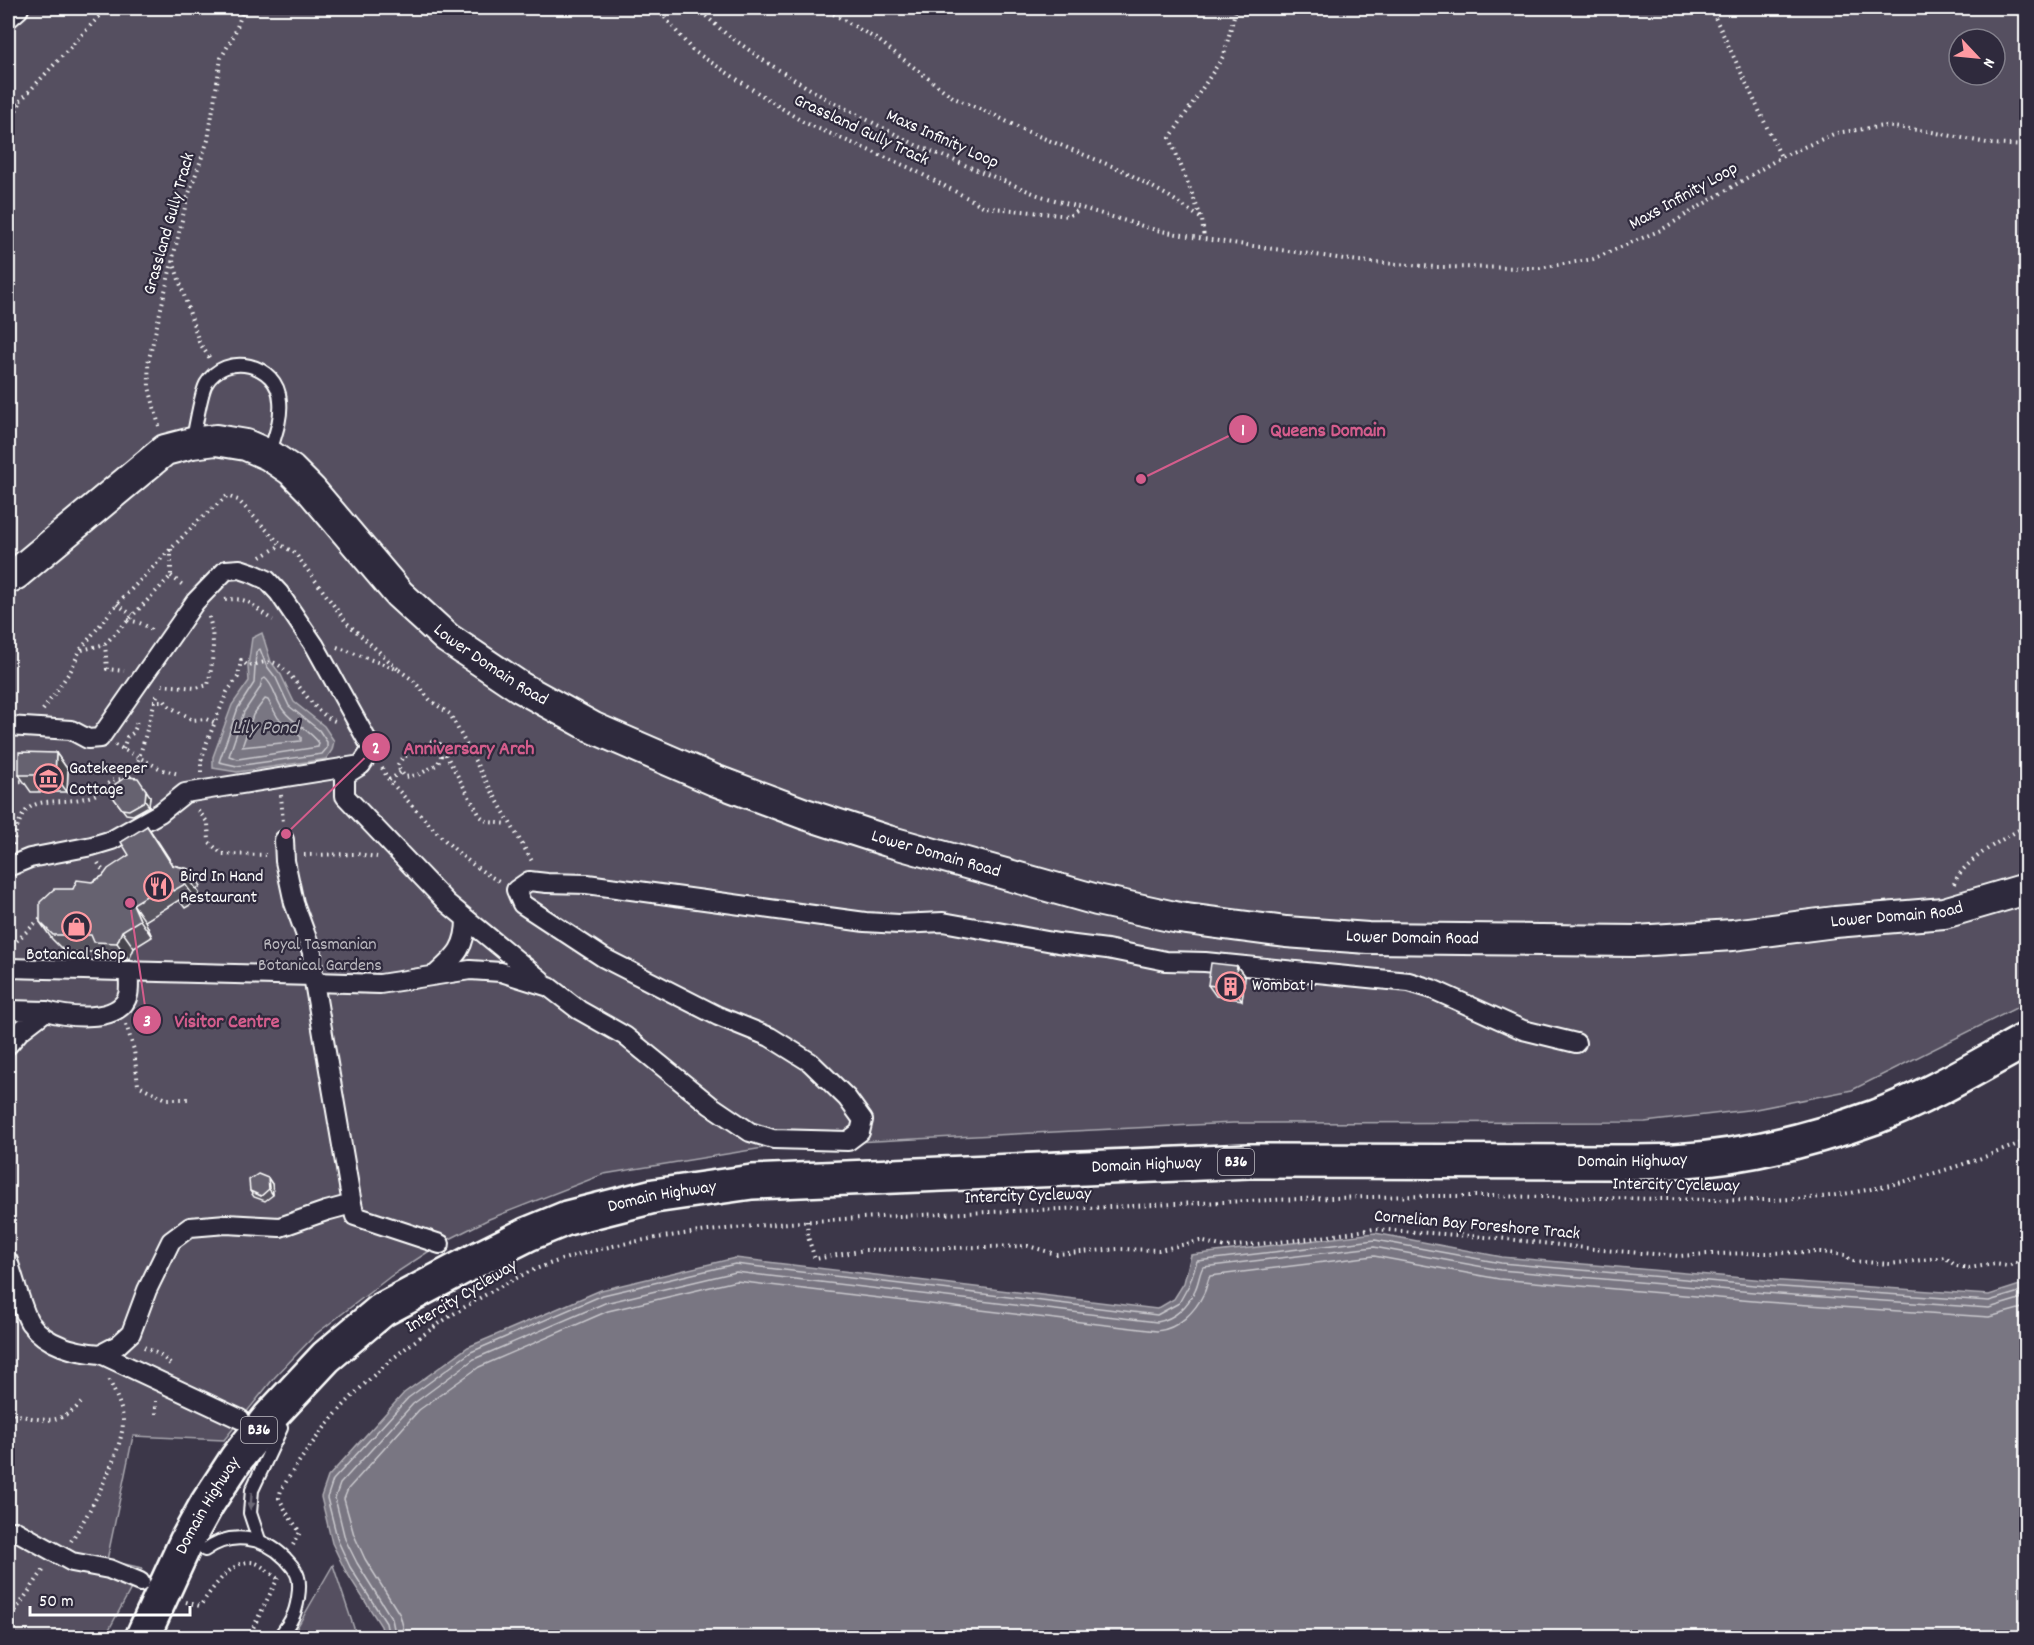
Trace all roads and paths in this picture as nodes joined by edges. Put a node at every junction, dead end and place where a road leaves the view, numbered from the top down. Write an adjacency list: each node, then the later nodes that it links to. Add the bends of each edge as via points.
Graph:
1 (16, 8): 9 (street)
2 (107, 8): 10 (path)
3 (244, 8): 18 (path, Grassland Gully Track, via 221,58 208,140 187,199)
4 (657, 8): 15 (path, Grassland Gully Track, via 693,50 803,122 910,168 985,207 1069,216)
5 (697, 8): 15 (path, Maxs Infinity Loop, via 766,62 875,125 954,162)
6 (823, 8): 16 (path, via 878,40 954,98 1124,171)
7 (1236, 8): 16 (path, via 1224,56 1170,138)
8 (1709, 8): 14 (path)
9 (8, 15)
10 (23, 96): 11 (path); 12 (path)
11 (8, 114)
12 (8, 126)
13 (2026, 146): 14 (path, Maxs Infinity Loop, via 1884,126 1836,134)
14 (1781, 157): 17 (path, Maxs Infinity Loop, via 1661,230 1593,259 1540,268 1358,261)
15 (1080, 209): 17 (path, Maxs Infinity Loop)
16 (1202, 219): 17 (path)
17 (1204, 239)
18 (173, 261): 19 (path, via 199,342); 20 (path, Grassland Gully Track, via 148,363 149,387)
19 (218, 370): 20 (lane, via 206,384); 21 (lane, via 237,363 259,368 273,380 280,400)
20 (179, 447): 21 (street, Lower Domain Road, via 216,440 246,445); 23 (street)
21 (269, 455): 62 (street, Lower Domain Road, via 311,490 399,594 447,638 520,687 594,728 805,814 1097,900 1179,918 1286,932 1491,941 1636,941)
22 (171, 548): 26 (path, via 171,576)
23 (8, 578)
24 (202, 600): 28 (path, via 240,598); 29 (street); 31 (street, via 226,570 252,573 267,580 279,593); 34 (path, via 213,642 208,685 196,688 163,684)
25 (117, 604): 26 (path)
26 (132, 615): 27 (path)
27 (127, 620): 29 (path, via 149,628 158,639); 30 (path)
28 (279, 625)
29 (169, 641): 33 (street)
30 (105, 643): 32 (path); 33 (path, via 107,669 128,671)
31 (315, 646): 42 (street); 51 (path, via 333,645 399,670 413,680 431,701 450,714)
32 (80, 650)
33 (142, 680): 39 (street)
34 (153, 701): 37 (path, via 165,701 192,720); 43 (path)
35 (331, 713): 37 (path, via 337,722 326,718 291,676 271,662 248,666 241,660 238,677)
36 (134, 715): 41 (path, via 137,725)
37 (216, 723): 49 (path, via 201,761)
38 (8, 726): 39 (street, via 71,730 88,739)
39 (100, 738): 41 (path)
40 (435, 748): 45 (path, via 430,741 421,751 403,757 396,766); 45 (path, via 441,756 438,764 418,775 405,777); 51 (path, via 440,744 480,816 488,822)
41 (123, 749): 43 (path)
42 (372, 749): 44 (street); 46 (path)
43 (138, 757): 49 (path); 55 (path, via 134,772 127,778 111,781 102,791 77,799 45,801 23,813)
44 (361, 765): 49 (street); 54 (street, via 345,775 345,796)
45 (401, 772): 46 (path)
46 (389, 780): 60 (path, via 452,846 487,876)
47 (26, 781): 48 (path)
48 (8, 782)
49 (200, 785): 50 (street)
50 (179, 798): 53 (path, via 201,812 208,823 209,842 222,854); 55 (street, via 112,840)
51 (510, 824): 57 (path)
52 (2026, 826): 62 (path, via 1964,869 1957,877)
53 (284, 848): 54 (path, via 385,859); 68 (street, via 294,903 312,952)
54 (402, 857): 63 (street)
55 (9, 859)
56 (101, 869): 58 (path)
57 (547, 883): 60 (street, via 529,881); 74 (street, via 587,884 865,922 943,922 1166,961 1409,982 1523,1030)
58 (112, 885)
59 (2026, 889): 62 (street, Lower Domain Road)
60 (516, 890): 69 (street, via 522,904 604,958 718,1016 770,1037 810,1062 847,1098 863,1120 860,1132 848,1141 773,1139 750,1132 625,1036 579,1010)
61 (50, 909): 64 (path)
62 (1944, 913)
63 (466, 919): 67 (street, via 466,938 456,956); 69 (street)
64 (8, 949)
65 (8, 968): 66 (street)
66 (129, 971): 68 (street); 70 (street, via 128,997)
67 (435, 975): 68 (street, via 380,984); 69 (street, via 470,969 501,972)
68 (313, 979): 78 (street)
69 (549, 987)
70 (120, 1006): 72 (street, via 93,1016 68,1017); 76 (path, via 135,1050 138,1084 166,1099)
71 (8, 1010): 72 (street)
72 (46, 1011): 75 (street)
73 (2026, 1040): 83 (main road, Domain Highway / B36, via 1877,1116 1778,1146 1733,1154 1675,1161 1615,1162 1249,1161 752,1182 654,1196 567,1218)
74 (1576, 1043)
75 (8, 1045)
76 (191, 1099)
77 (2026, 1141): 79 (path, Intercity Cycleway, via 1919,1178 1852,1192 1775,1200 1430,1196)
78 (352, 1204): 80 (street, via 355,1216); 84 (street, via 280,1227 190,1227 171,1241 131,1333 118,1345)
79 (807, 1221): 81 (path, Cornelian Bay Foreshore Track, via 815,1258 865,1250 1028,1246 1056,1254 1158,1250 1200,1241 1225,1247 1374,1229 1679,1256 1821,1252 1846,1255 1851,1261 1890,1264 1946,1257 1956,1266 1969,1268 2008,1266); 93 (path, Intercity Cycleway, via 669,1235 572,1257 496,1288 429,1330 386,1363 344,1404 292,1472 279,1498 300,1532)
80 (441, 1244)
81 (2026, 1259)
82 (8, 1261): 84 (street, via 29,1323 50,1342)
83 (441, 1279): 88 (main road, Domain Highway / B36, via 335,1368); 98 (main road, Domain Highway / B36, via 382,1311 326,1358 269,1418 207,1504)
84 (96, 1353): 87 (street); 92 (path, via 116,1395 122,1428 106,1476 74,1536)
85 (81, 1403): 86 (path, via 54,1420)
86 (8, 1411)
87 (240, 1419)
88 (281, 1428): 90 (lane, one-way to 90, via 252,1490 250,1513); 91 (main road, Domain Highway / B36)
89 (8, 1532): 92 (street, via 16,1531)
90 (259, 1540): 91 (lane, via 232,1539); 93 (lane)
91 (205, 1550): 96 (main road, Domain Highway / B36)
92 (58, 1554): 95 (street, via 72,1562 109,1569); 97 (path)
93 (286, 1560): 94 (path, Intercity Cycleway); 101 (lane, via 298,1578 298,1590 293,1617)
94 (278, 1578): 96 (path, via 258,1564 240,1564 228,1572 200,1606); 100 (path, Intercity Cycleway)
95 (140, 1582)
96 (181, 1601): 99 (main road, Domain Highway / B36)
97 (8, 1621)
98 (142, 1638)
99 (166, 1638)
100 (248, 1638)
101 (279, 1638)

